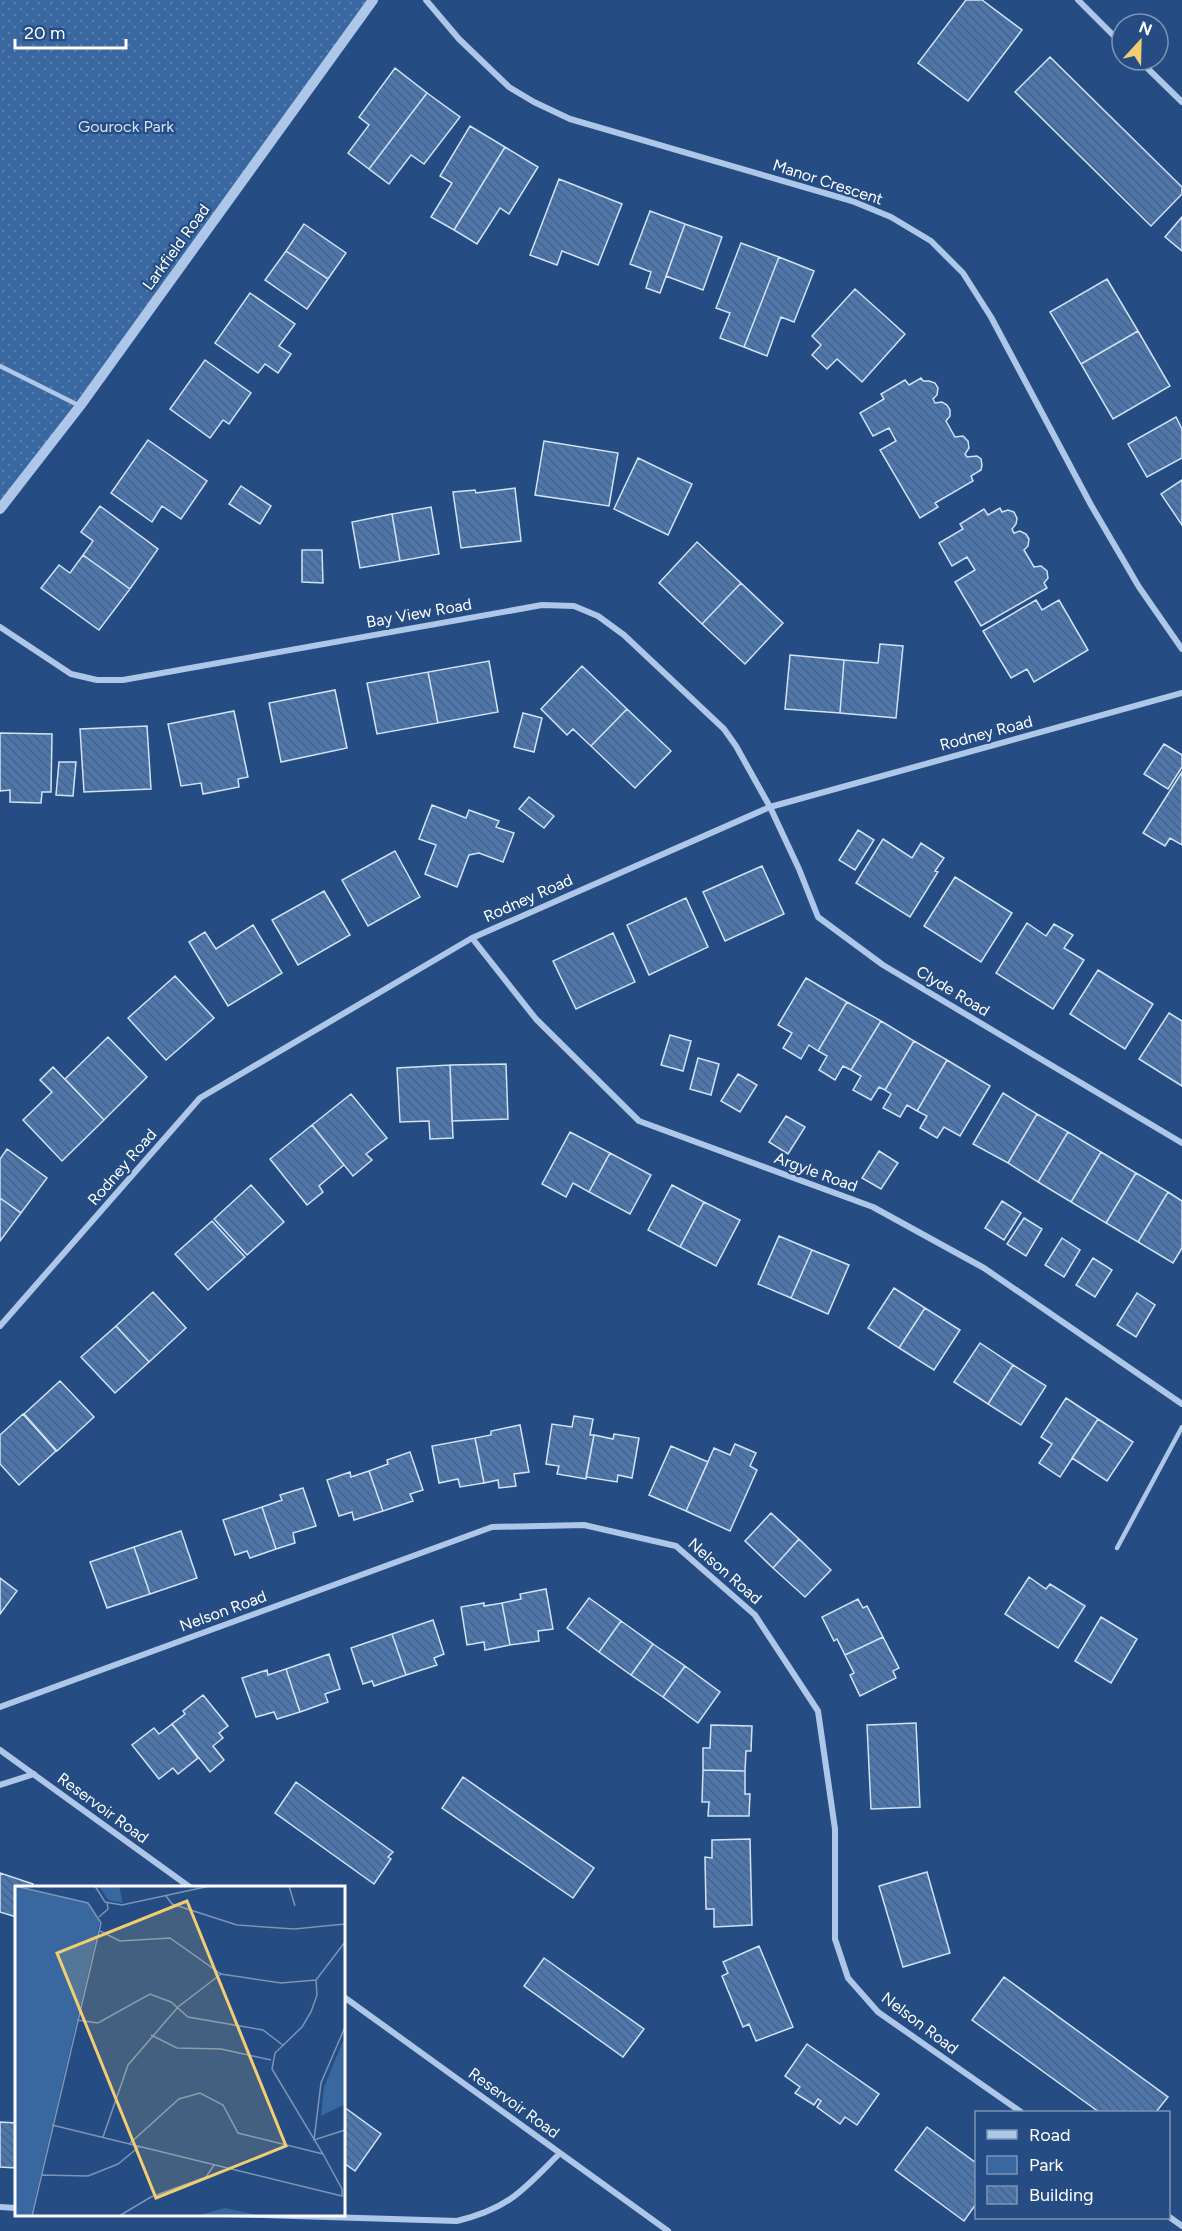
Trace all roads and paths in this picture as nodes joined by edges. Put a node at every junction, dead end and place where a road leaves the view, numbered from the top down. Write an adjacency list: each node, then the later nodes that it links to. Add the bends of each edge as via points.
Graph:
1 (373, 0): 8 (street, Larkfield Road)
2 (426, 0): 11 (street, Manor Crescent, via 459,39 509,87 534,102 570,119 852,201 891,217 931,241 963,273 991,317 1091,505 1139,587)
3 (1078, 0): 4 (street)
4 (1110, 32)
5 (1151, 72): 6 (street)
6 (1182, 102)
7 (0, 366): 8 (lane)
8 (80, 406): 9 (street, Larkfield Road)
9 (0, 508)
10 (0, 627): 13 (street, Bay View Road, via 71,674 123,680 542,605 574,606 598,616 624,635 724,729)
11 (1182, 649)
12 (1182, 693): 13 (street, Rodney Road)
13 (770, 807): 14 (street, Rodney Road); 15 (street, Clyde Road, via 818,917 883,965)
14 (472, 938): 16 (street, Rodney Road, via 200,1098); 17 (street, Argyle Road, via 536,1019 639,1120 873,1207 984,1268)
15 (1182, 1143)
16 (0, 1326)
17 (1182, 1404)
18 (1182, 1426): 19 (lane)
19 (1117, 1548)
20 (0, 1707): 26 (street, Nelson Road, via 492,1527 584,1525 676,1546 755,1614 818,1711 835,1829 835,1939 848,1978 878,2012)
21 (0, 1750): 22 (street, Reservoir Road)
22 (34, 1774): 23 (street); 24 (street, Reservoir Road)
23 (0, 1785)
24 (190, 1886)
25 (345, 1998): 27 (street, Reservoir Road)
26 (1020, 2111)
27 (560, 2153): 30 (street, via 498,2208 457,2221); 31 (street, Reservoir Road)
28 (0, 2207): 29 (street)
29 (15, 2208)
30 (293, 2216)
31 (668, 2231)

